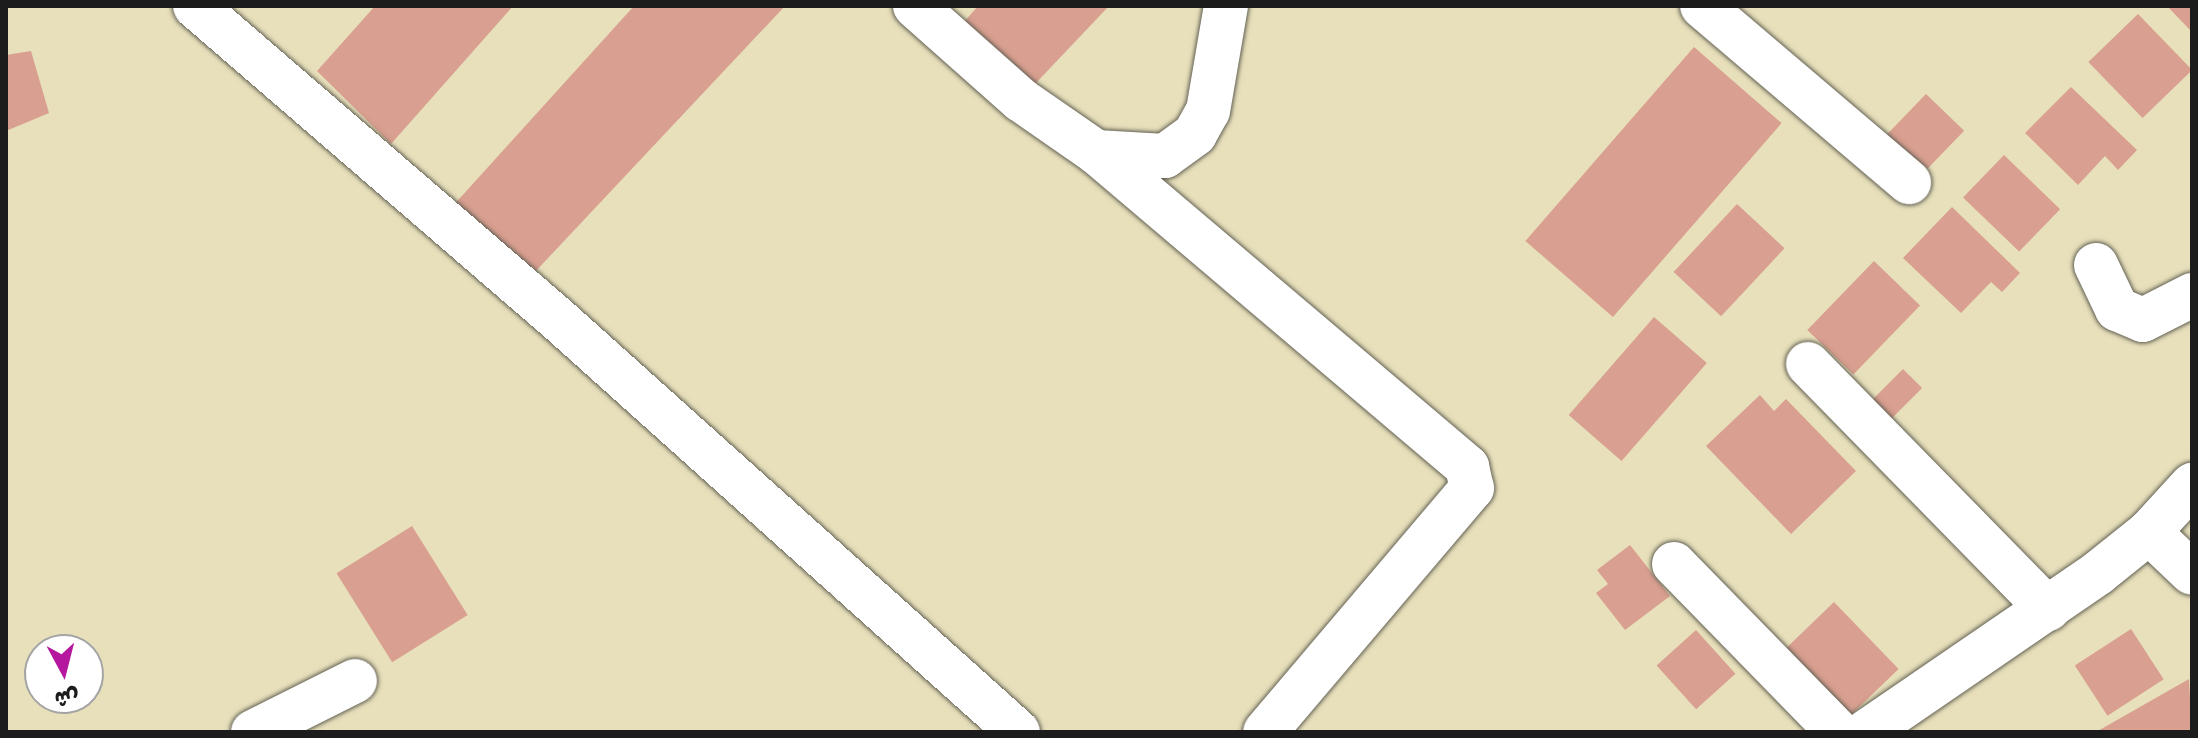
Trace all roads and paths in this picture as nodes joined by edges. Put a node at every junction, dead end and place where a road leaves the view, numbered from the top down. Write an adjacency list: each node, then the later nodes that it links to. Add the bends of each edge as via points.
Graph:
1 (195, 6): 17 (street, via 561,322)
2 (915, 6): 5 (street, via 1021,100)
3 (1226, 6): 5 (street, via 1208,111 1195,134 1165,156)
4 (1702, 6): 6 (street)
5 (1096, 152): 18 (street, via 1467,467 1472,488)
6 (1909, 182)
7 (2096, 265): 8 (street, via 2117,309 2143,320)
8 (2192, 295)
9 (1808, 364): 14 (street)
10 (2192, 485): 11 (street)
11 (2149, 532): 13 (street); 14 (street)
12 (1674, 564): 19 (street)
13 (2192, 573)
14 (2048, 609): 20 (street)
15 (355, 681): 16 (street)
16 (253, 732)
17 (1018, 732)
18 (1265, 732)
19 (1838, 732)
20 (1866, 732)

